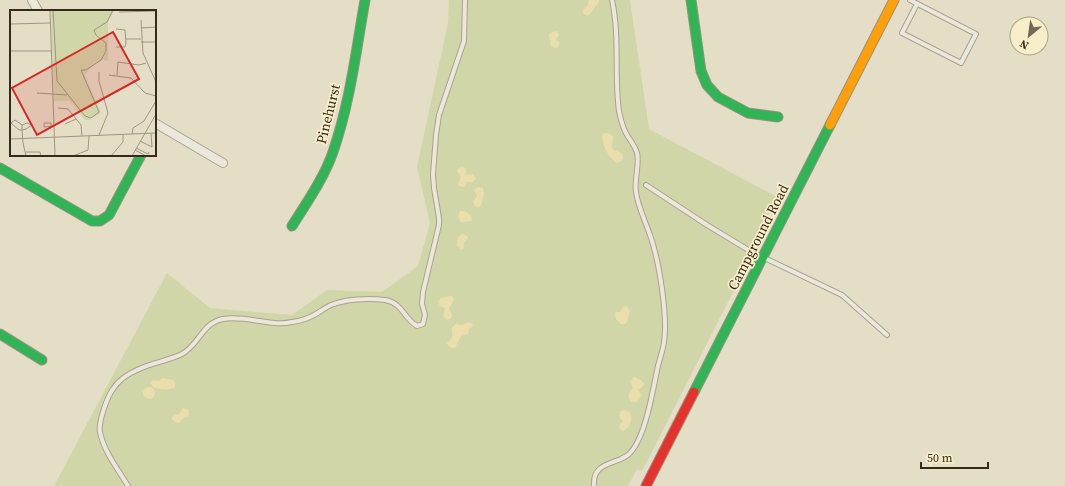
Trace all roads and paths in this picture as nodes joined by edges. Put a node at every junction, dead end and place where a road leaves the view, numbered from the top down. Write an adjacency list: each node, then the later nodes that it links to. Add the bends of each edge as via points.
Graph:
1 (32, 0): 9 (street)
2 (365, 0): 16 (street, Pinehurst, via 346,109 333,153)
3 (465, 0): 21 (lane, via 464,41 439,115 436,134 433,174 439,225 422,292 425,315 423,324 417,326 396,304 384,300 344,301 325,308 312,317 290,323 238,318 215,321 183,354 138,369 122,380 109,396 100,431 113,463)
4 (612, 0): 22 (lane, via 616,24 616,80 620,112 624,129 638,154 636,191 638,204 656,252 665,335 652,400 639,438 629,454 609,462 596,473)
5 (691, 0): 10 (street, via 701,71 707,85 718,97 748,113)
6 (894, 0): 17 (street, Campground Road)
7 (910, 0): 8 (lane)
8 (917, 4): 8 (lane, via 976,34 961,63 902,33)
9 (37, 10)
10 (778, 117)
11 (156, 126): 13 (street)
12 (140, 156): 14 (street, via 108,215 100,221 92,221)
13 (223, 163)
14 (0, 168)
15 (646, 185): 17 (lane, via 707,225)
16 (292, 226)
17 (763, 257): 18 (lane, via 842,295); 23 (street, Campground Road)
18 (887, 335)
19 (3, 336): 20 (street)
20 (42, 360)
21 (128, 486)
22 (594, 486)
23 (646, 486)

